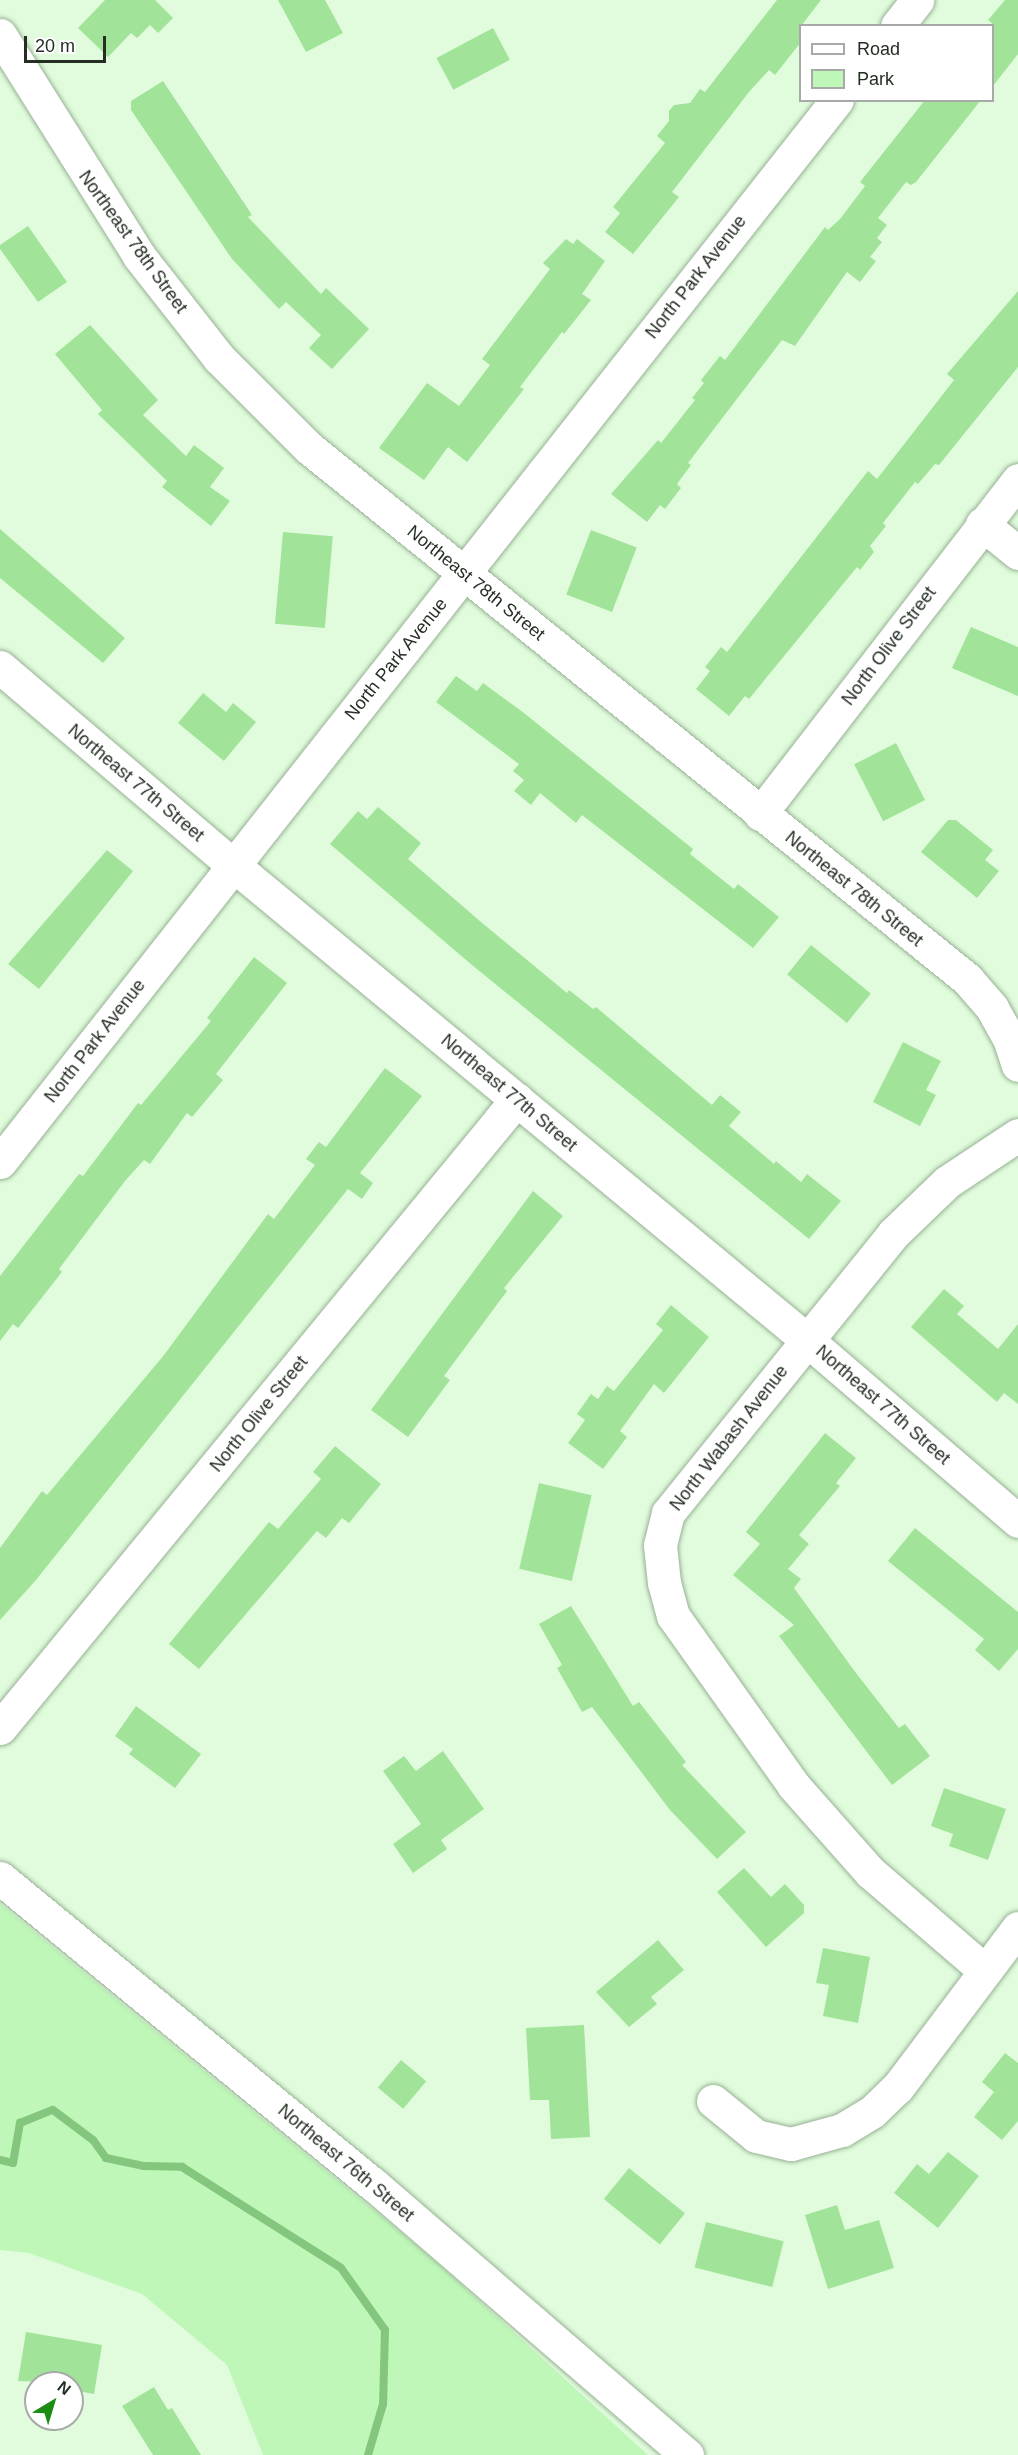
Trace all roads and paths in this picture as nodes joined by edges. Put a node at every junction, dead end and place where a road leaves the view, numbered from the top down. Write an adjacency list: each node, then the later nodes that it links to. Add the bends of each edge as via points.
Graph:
1 (917, 0): 2 (street)
2 (899, 24)
3 (0, 35): 8 (street, Northeast 78th Street, via 139,256 219,358 309,448)
4 (835, 102): 8 (street, North Park Avenue)
5 (1018, 480): 6 (street, North Olive Street)
6 (982, 524): 7 (street); 10 (street, North Olive Street)
7 (1018, 553)
8 (464, 573): 10 (street, Northeast 78th Street); 11 (street, North Park Avenue)
9 (0, 667): 11 (street, Northeast 77th Street)
10 (760, 814): 12 (street, Northeast 78th Street, via 967,979 992,1008)
11 (233, 865): 13 (street, Northeast 77th Street); 15 (street, North Park Avenue)
12 (1018, 1065)
13 (517, 1099): 16 (street, Northeast 77th Street); 18 (street, North Olive Street)
14 (1018, 1135): 16 (street, North Wabash Avenue, via 947,1182 924,1203 893,1234)
15 (0, 1162)
16 (807, 1340): 17 (street, Northeast 77th Street); 21 (street, North Wabash Avenue, via 668,1513 660,1545 670,1605 686,1635 794,1786 870,1872)
17 (1018, 1521)
18 (0, 1728)
19 (0, 1878): 23 (street, Northeast 76th Street, via 373,2184)
20 (1018, 1928): 21 (street)
21 (984, 1970): 22 (street, via 898,2087 872,2112 842,2130 791,2144 756,2136)
22 (713, 2101)
23 (687, 2455)

